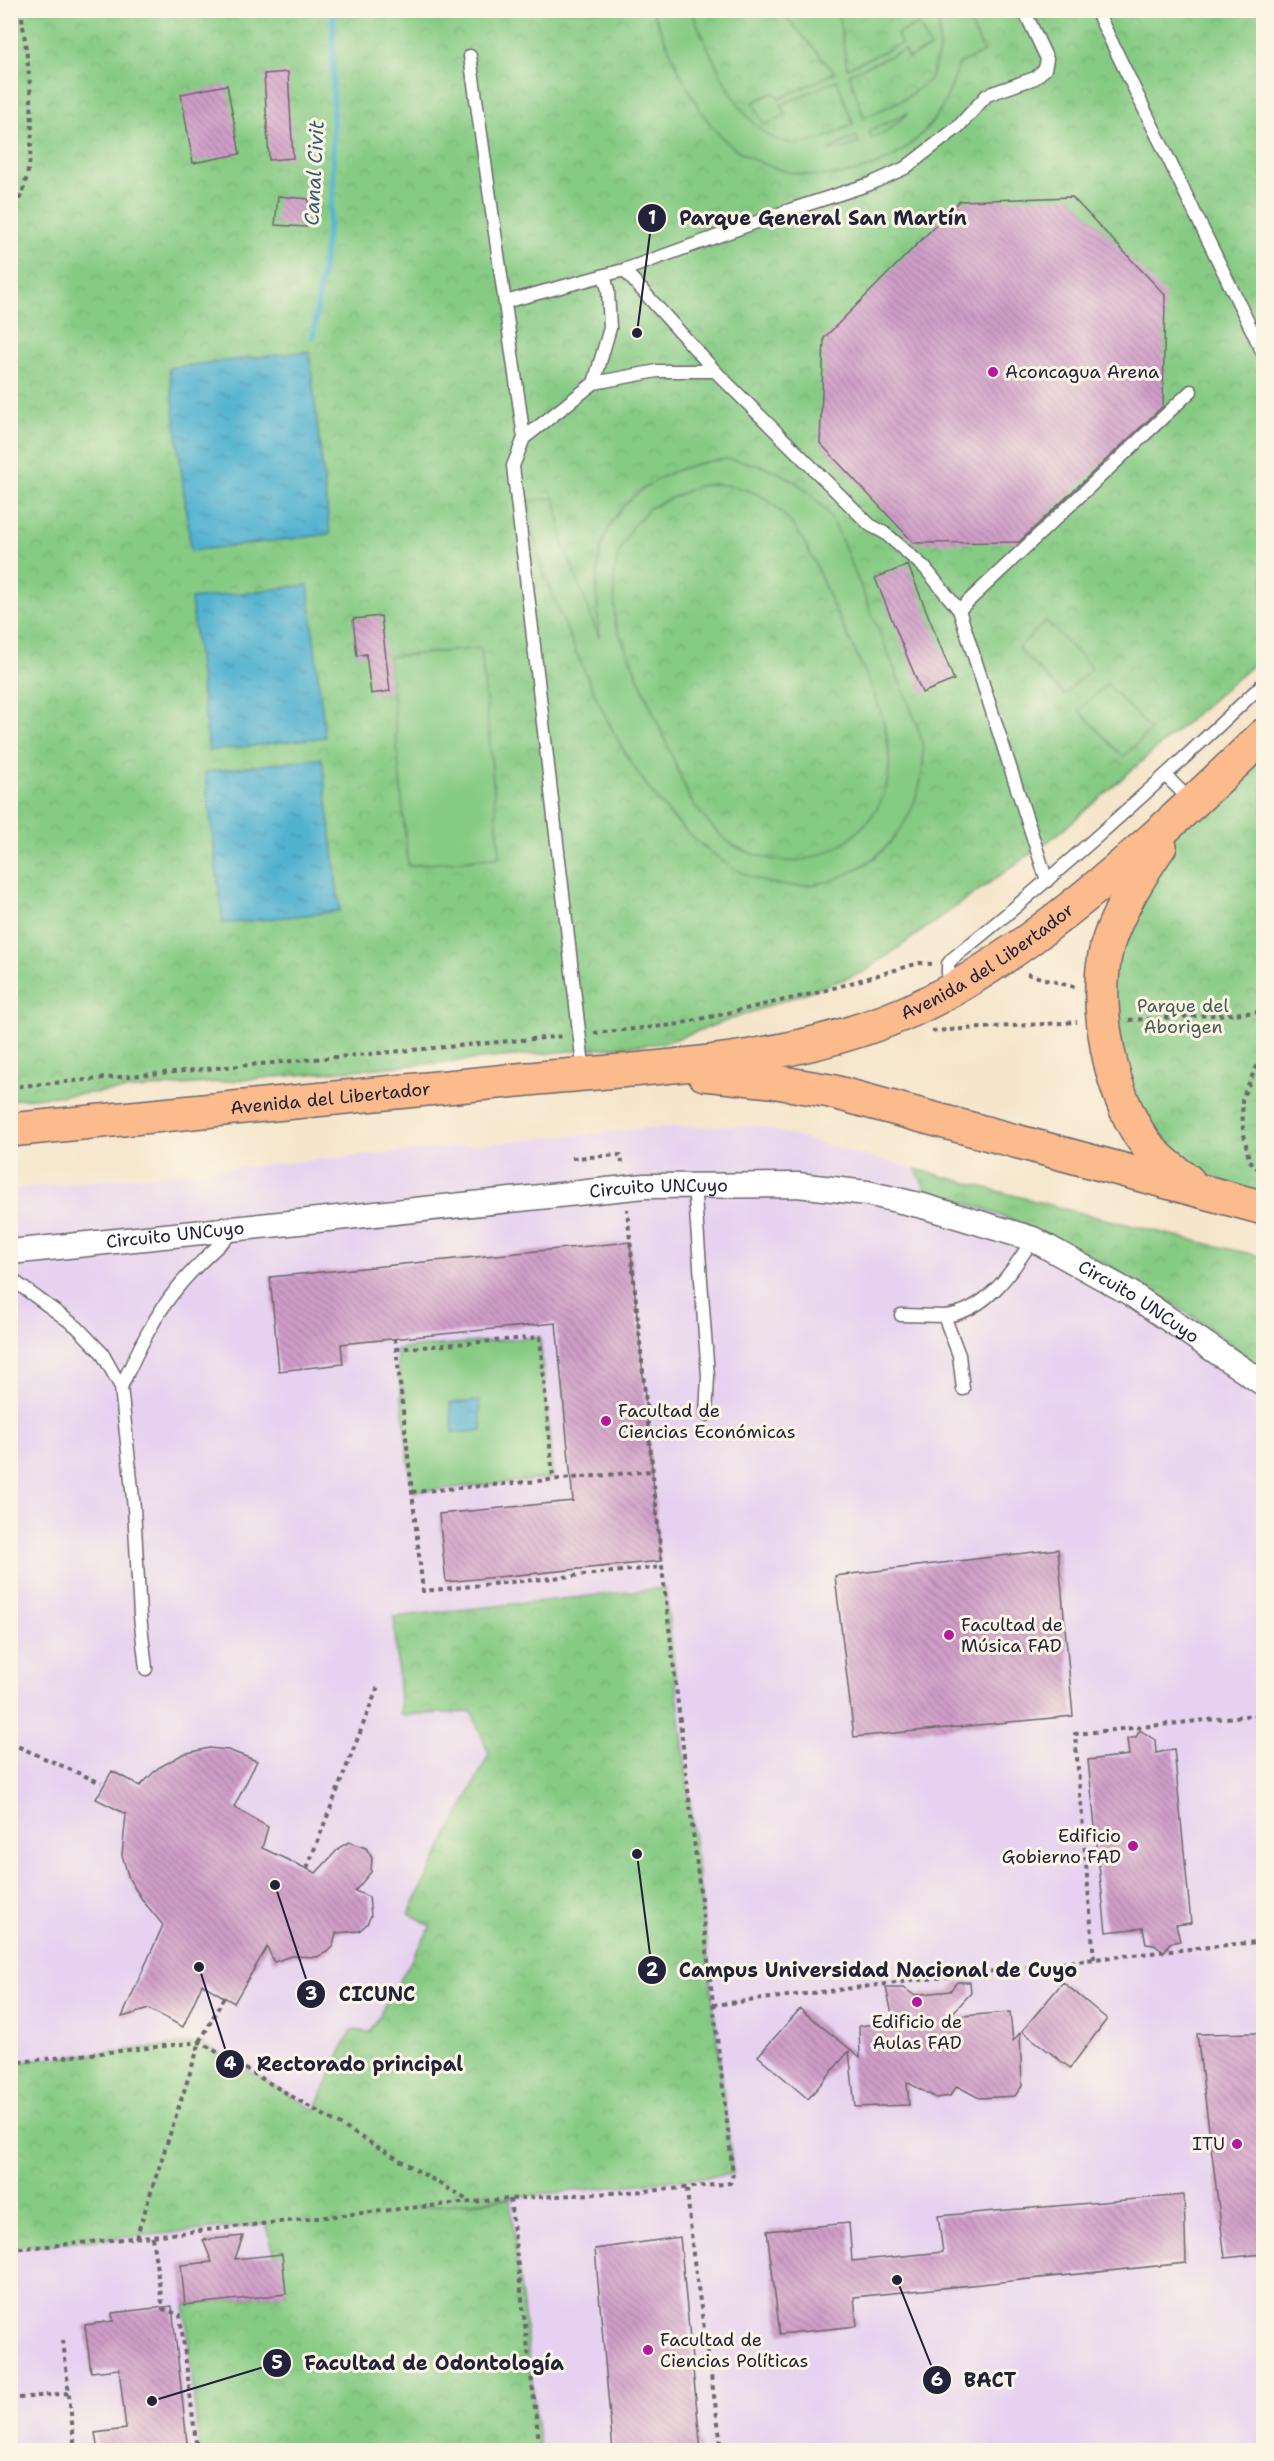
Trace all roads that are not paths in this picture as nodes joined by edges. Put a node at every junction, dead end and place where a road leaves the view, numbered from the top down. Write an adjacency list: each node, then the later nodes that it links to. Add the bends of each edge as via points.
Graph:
1 (1024, 10): 4 (lane, via 1047,59 1045,69 1035,78 987,96 958,127 905,168 870,184)
2 (1096, 10): 7 (lane)
3 (471, 56): 6 (lane)
4 (624, 270): 5 (lane); 8 (lane)
5 (604, 275): 6 (lane); 9 (lane, via 610,328)
6 (505, 302): 11 (lane)
7 (1263, 355)
8 (715, 371): 9 (lane, via 657,371); 12 (lane, via 870,525 885,532 925,568)
9 (594, 383): 11 (lane)
10 (1191, 391): 12 (lane)
11 (524, 438): 20 (lane, via 513,466)
12 (959, 610): 17 (lane)
13 (1263, 683): 15 (lane)
14 (1263, 735): 16 (main road, Avenida del Libertador)
15 (1166, 776): 16 (lane); 17 (lane)
16 (1188, 808): 18 (main road, Avenida del Libertador, via 1080,902 987,970); 23 (main road, via 1152,858 1110,936 1101,980 1102,1021 1114,1079 1138,1130 1152,1151)
17 (1047, 881): 18 (lane)
18 (948, 978): 19 (main road, Avenida del Libertador, via 903,1014 838,1037 786,1051)
19 (651, 1069): 20 (main road, Avenida del Libertador); 23 (main road, Avenida del Libertador, via 830,1091)
20 (584, 1074): 21 (main road, Avenida del Libertador)
21 (10, 1130)
22 (694, 1184): 25 (street, Circuito UNCuyo); 26 (street, Circuito UNCuyo, via 798,1185 867,1193); 34 (lane, via 708,1377)
23 (1200, 1189): 24 (main road, Avenida del Libertador)
24 (1263, 1208)
25 (237, 1227): 27 (street, Circuito UNCuyo); 32 (lane, via 178,1287 142,1341)
26 (1033, 1239): 30 (lane, via 1008,1278 987,1296 954,1315); 31 (street, Circuito UNCuyo, via 1130,1293)
27 (10, 1252)
28 (10, 1278): 32 (lane, via 77,1327 102,1353)
29 (901, 1315): 30 (lane)
30 (944, 1316): 33 (lane, via 959,1355)
31 (1263, 1384)
32 (121, 1387): 35 (lane)
33 (963, 1389)
34 (706, 1415)
35 (146, 1669)

